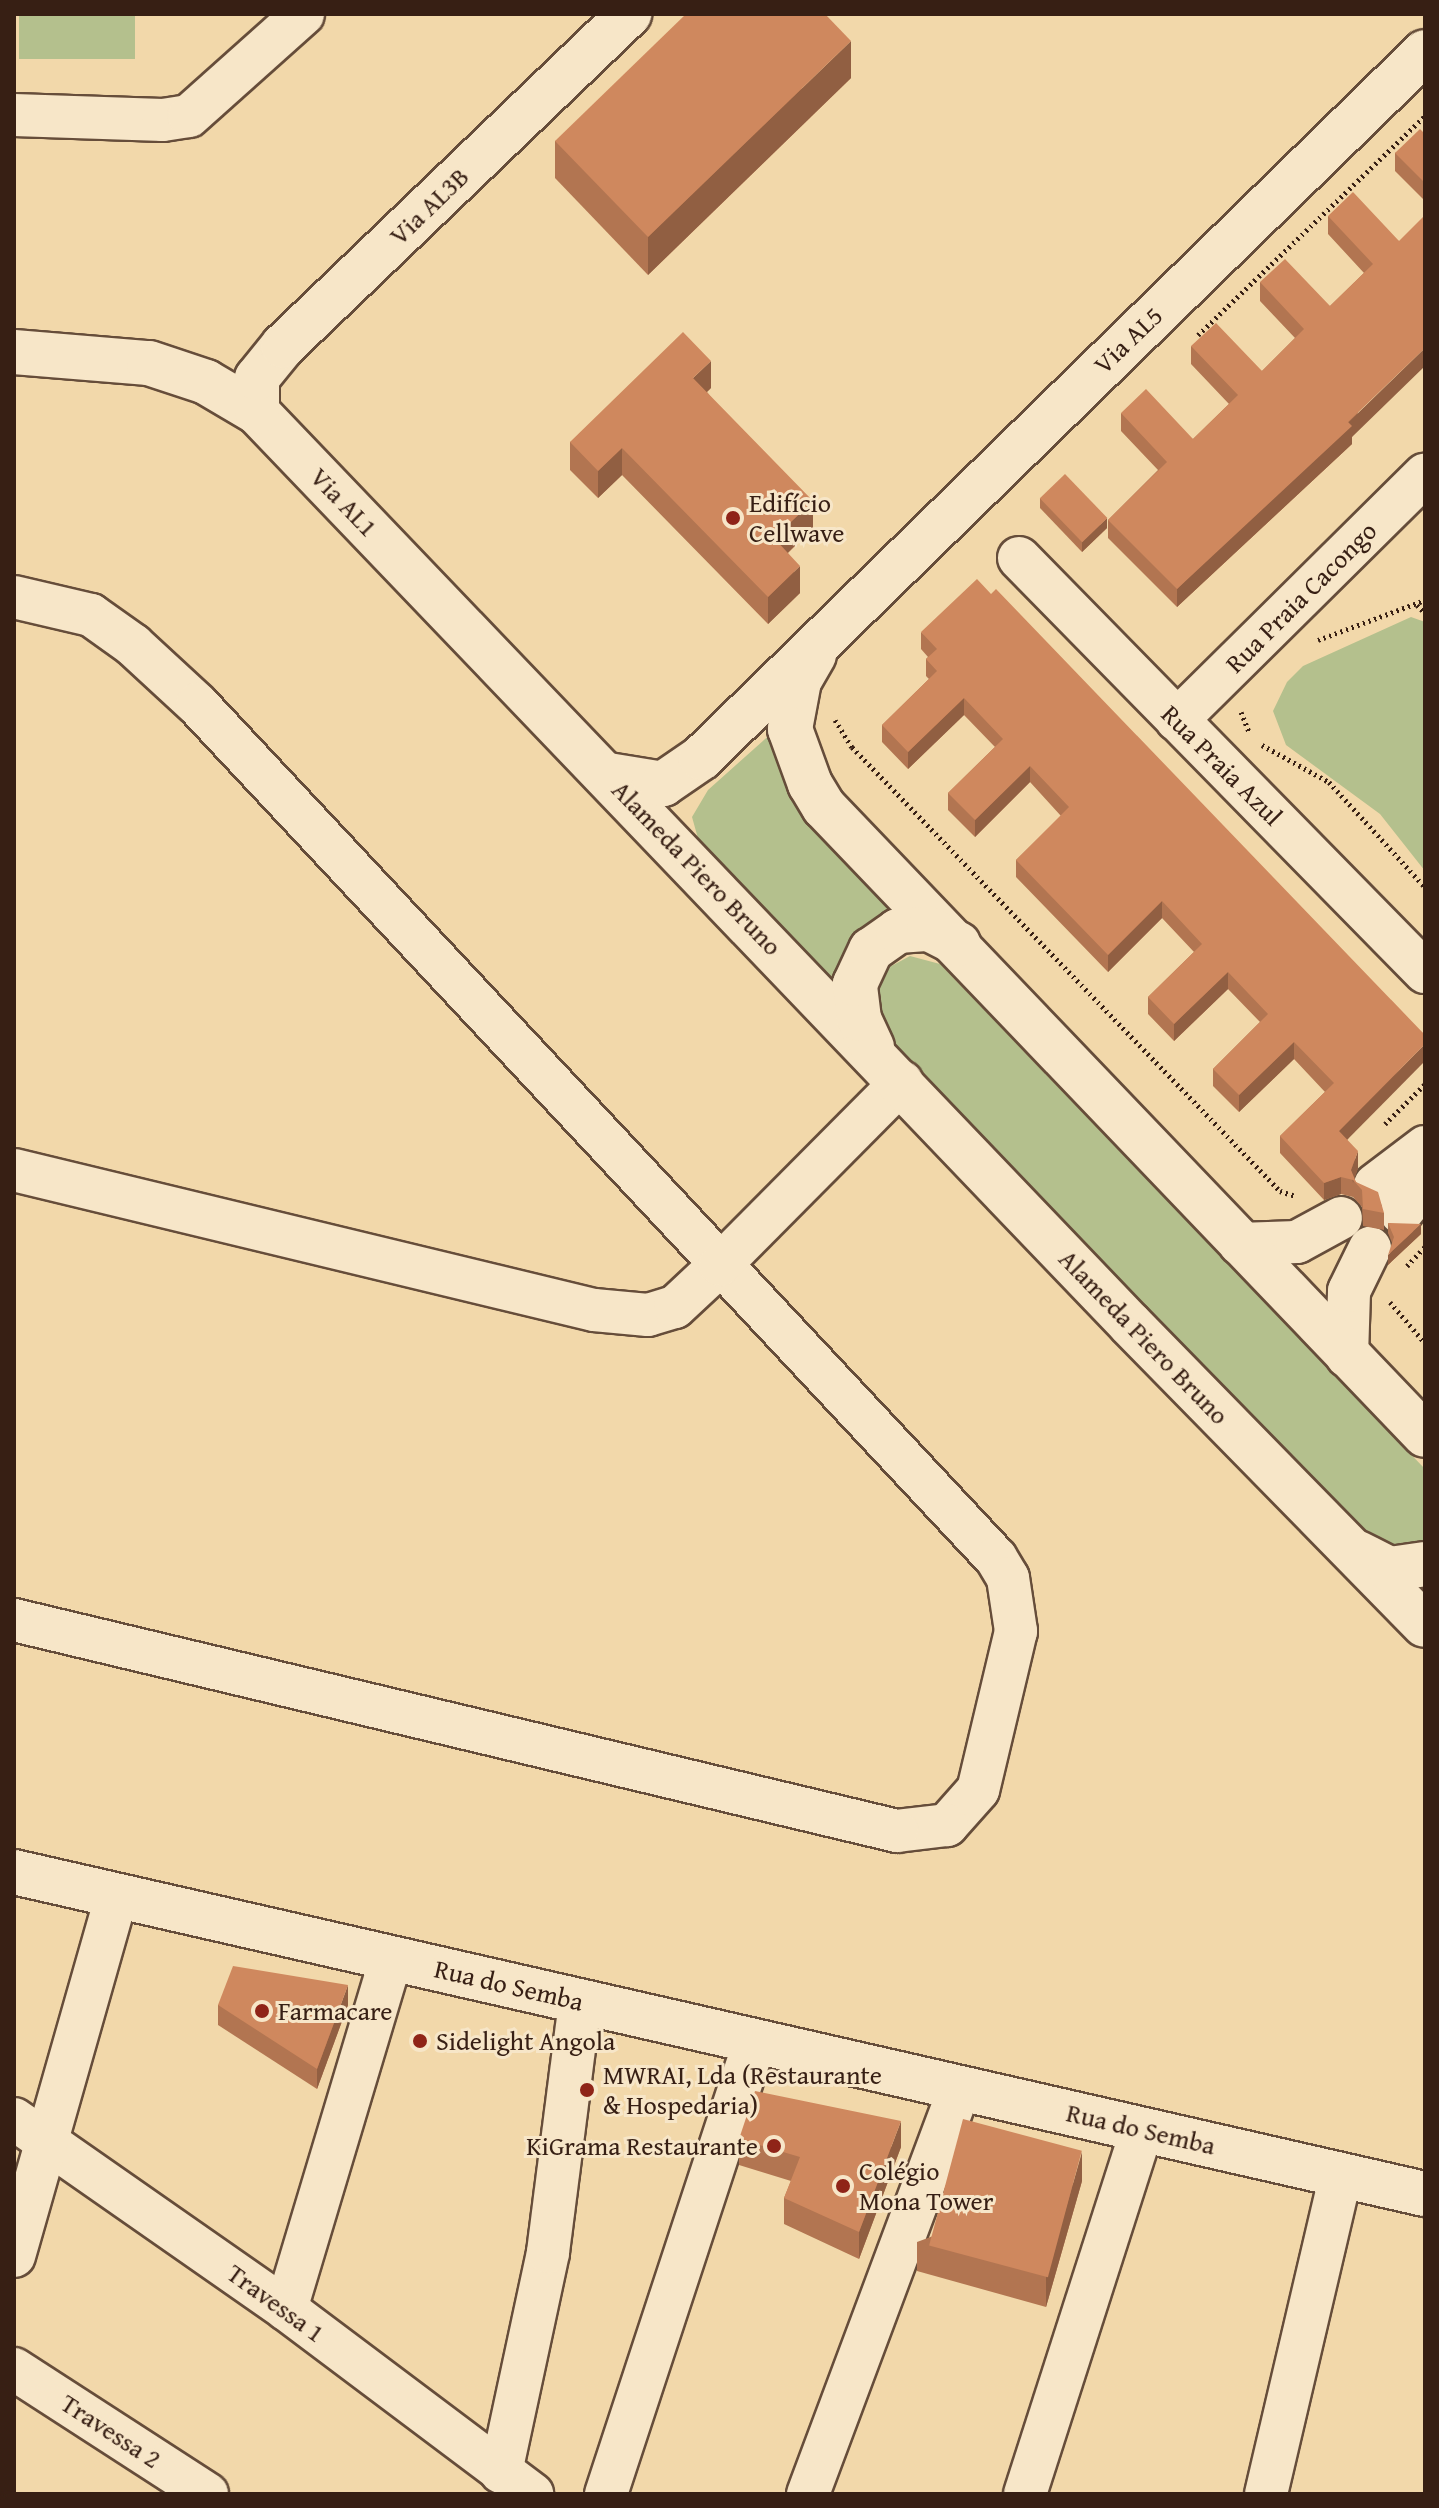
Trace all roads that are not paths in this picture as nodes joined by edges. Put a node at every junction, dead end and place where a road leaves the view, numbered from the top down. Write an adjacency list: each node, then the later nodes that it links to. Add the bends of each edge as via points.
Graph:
1 (303, 14): 4 (street, via 189,116 163,120)
2 (629, 14): 6 (street, Via AL3B, via 283,346 257,378)
3 (1425, 52): 10 (street, Via AL5)
4 (14, 115)
5 (14, 352): 6 (street, Via AL1, via 149,363 206,382)
6 (257, 412): 12 (street, Via AL1)
7 (1425, 475): 11 (street, Rua Praia Cacongo)
8 (1019, 558): 11 (street, Rua Praia Azul)
9 (14, 597): 22 (street, via 91,615 133,645 197,704)
10 (832, 628): 12 (street, Alameda Piero Bruno, via 677,778 642,784); 13 (street, via 799,681 790,729 810,784 824,807)
11 (1177, 720): 14 (street, Rua Praia Azul)
12 (608, 775): 15 (street, Alameda Piero Bruno)
13 (963, 947): 15 (street, via 929,929 898,931 871,950 855,984 859,1019); 20 (street)
14 (1425, 972)
15 (889, 1068): 22 (street); 25 (street, Alameda Piero Bruno)
16 (1425, 1147): 18 (street)
17 (14, 1170): 22 (street, via 622,1316 675,1307)
18 (1400, 1193)
19 (1341, 1218): 20 (street, via 1297,1242)
20 (1240, 1244): 23 (street)
21 (1370, 1248): 23 (street, via 1349,1291)
22 (720, 1265): 27 (street, via 996,1558 1008,1578 1016,1631 1001,1706 978,1790 947,1825 897,1831)
23 (1347, 1356): 24 (street)
24 (1425, 1435)
25 (1355, 1552): 26 (street, via 1390,1569); 28 (street, Alameda Piero Bruno)
26 (1425, 1564)
27 (14, 1620)
28 (1425, 1625)
29 (14, 1872): 30 (street, Rua do Semba)
30 (117, 1895): 31 (street, Rua do Semba); 37 (street)
31 (391, 1958): 32 (street, Rua do Semba); 41 (street)
32 (580, 2001): 33 (street, Rua do Semba); 43 (street)
33 (755, 2041): 34 (street, Rua do Semba); 45 (street)
34 (960, 2088): 36 (street, Rua do Semba); 46 (street)
35 (14, 2119): 37 (street, Travessa 1)
36 (1142, 2129): 38 (street, Rua do Semba); 47 (street)
37 (48, 2143): 40 (street); 41 (street, Travessa 1)
38 (1341, 2175): 39 (street, Rua do Semba); 48 (street)
39 (1425, 2194)
40 (14, 2256)
41 (286, 2309): 43 (street, Travessa 1)
42 (14, 2369): 44 (street, Travessa 2)
43 (517, 2483)
44 (207, 2494)
45 (606, 2494)
46 (808, 2494)
47 (1025, 2494)
48 (1266, 2494)

